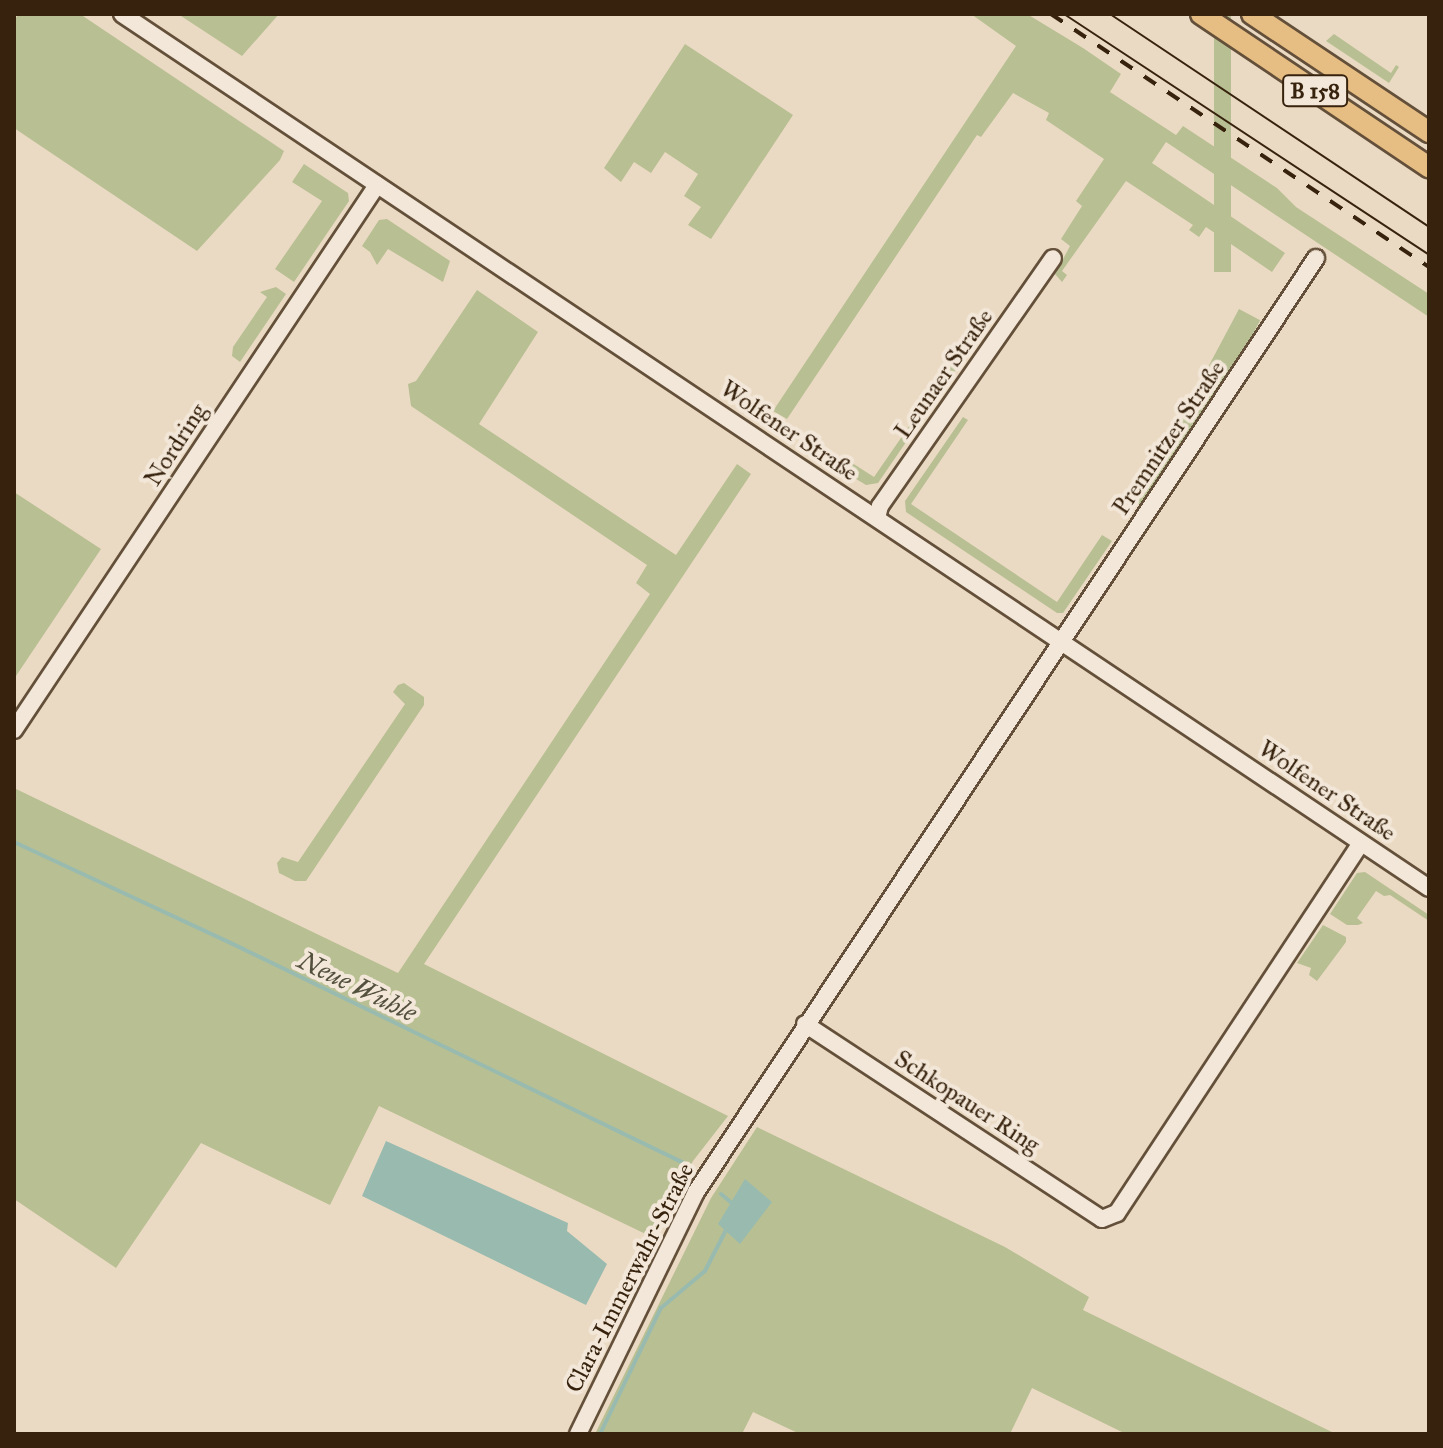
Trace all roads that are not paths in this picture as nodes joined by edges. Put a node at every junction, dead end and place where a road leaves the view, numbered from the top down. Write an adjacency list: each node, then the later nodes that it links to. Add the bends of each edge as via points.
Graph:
1 (122, 14): 6 (street, Wolfener Straße)
2 (1201, 14): 5 (main road, B 158)
3 (1252, 14): 4 (main road, B 158)
4 (1429, 132)
5 (1429, 167)
6 (377, 185): 9 (street, Wolfener Straße); 11 (street, Nordring)
7 (1053, 258): 9 (street, Leunaer Straße, via 880,506)
8 (1316, 258): 10 (street, Premnitzer Straße)
9 (877, 518): 10 (street, Wolfener Straße)
10 (1061, 643): 12 (street, Wolfener Straße); 14 (street)
11 (14, 730)
12 (1361, 843): 13 (street, Wolfener Straße); 14 (street, Schkopauer Ring, via 1117,1213 1102,1219)
13 (1429, 888)
14 (805, 1024): 15 (street, Clara-Immerwahr-Straße, via 696,1192)
15 (578, 1434)

